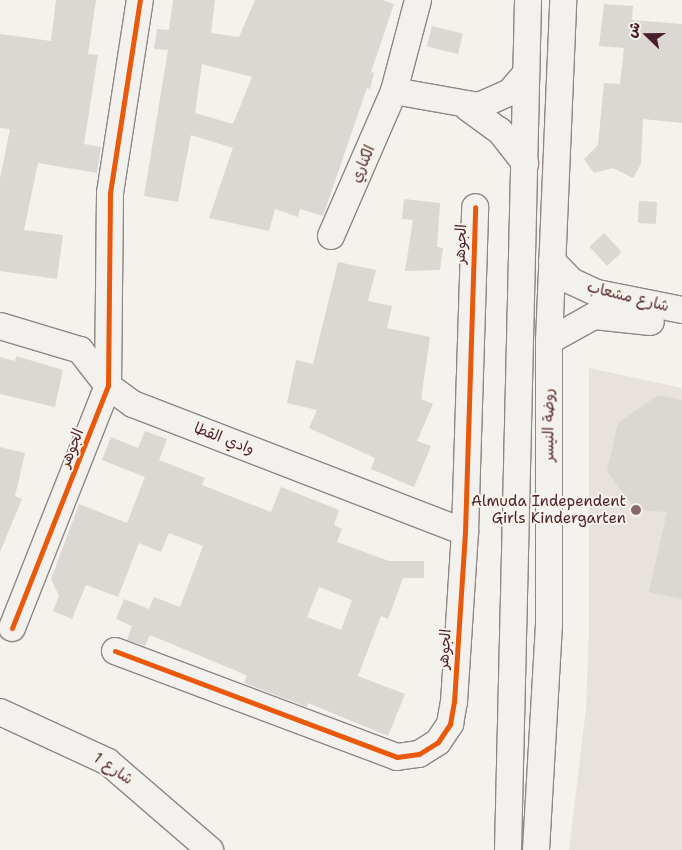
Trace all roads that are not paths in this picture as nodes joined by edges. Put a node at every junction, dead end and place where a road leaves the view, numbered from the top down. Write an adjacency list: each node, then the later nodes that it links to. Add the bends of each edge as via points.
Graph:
1 (140, 0): 16 (street, الجوهر, via 110,193)
2 (418, 0): 6 (street, الكناري)
3 (528, 0): 5 (street, روضة النيسر)
4 (563, 0): 11 (street, روضة النيسر)
5 (525, 75): 7 (street, via 501,98); 8 (street, روضة النيسر)
6 (394, 91): 7 (street); 10 (street, الكناري)
7 (468, 108): 8 (street, via 500,131)
8 (525, 163): 22 (street, روضة النيسر)
9 (475, 207): 17 (street, الجوهر)
10 (331, 236)
11 (552, 261): 12 (street, شارع مشعاب, via 571,281 597,293); 15 (street, روضة النيسر)
12 (682, 310)
13 (0, 326): 16 (street, وادي القطا, via 69,344 80,350)
14 (682, 328): 15 (street, شارع مشعاب, via 622,316 594,316)
15 (549, 340): 23 (street, روضة النيسر, via 549,625)
16 (108, 386): 17 (street, وادي القطا, via 133,404); 18 (street, الجوهر)
17 (465, 532): 19 (street, الجوهر, via 450,724 438,742 419,754 396,757 375,750)
18 (12, 628)
19 (115, 651)
20 (0, 712): 21 (street, شارع 1, via 108,762)
21 (210, 850)
22 (508, 850)
23 (536, 850)

